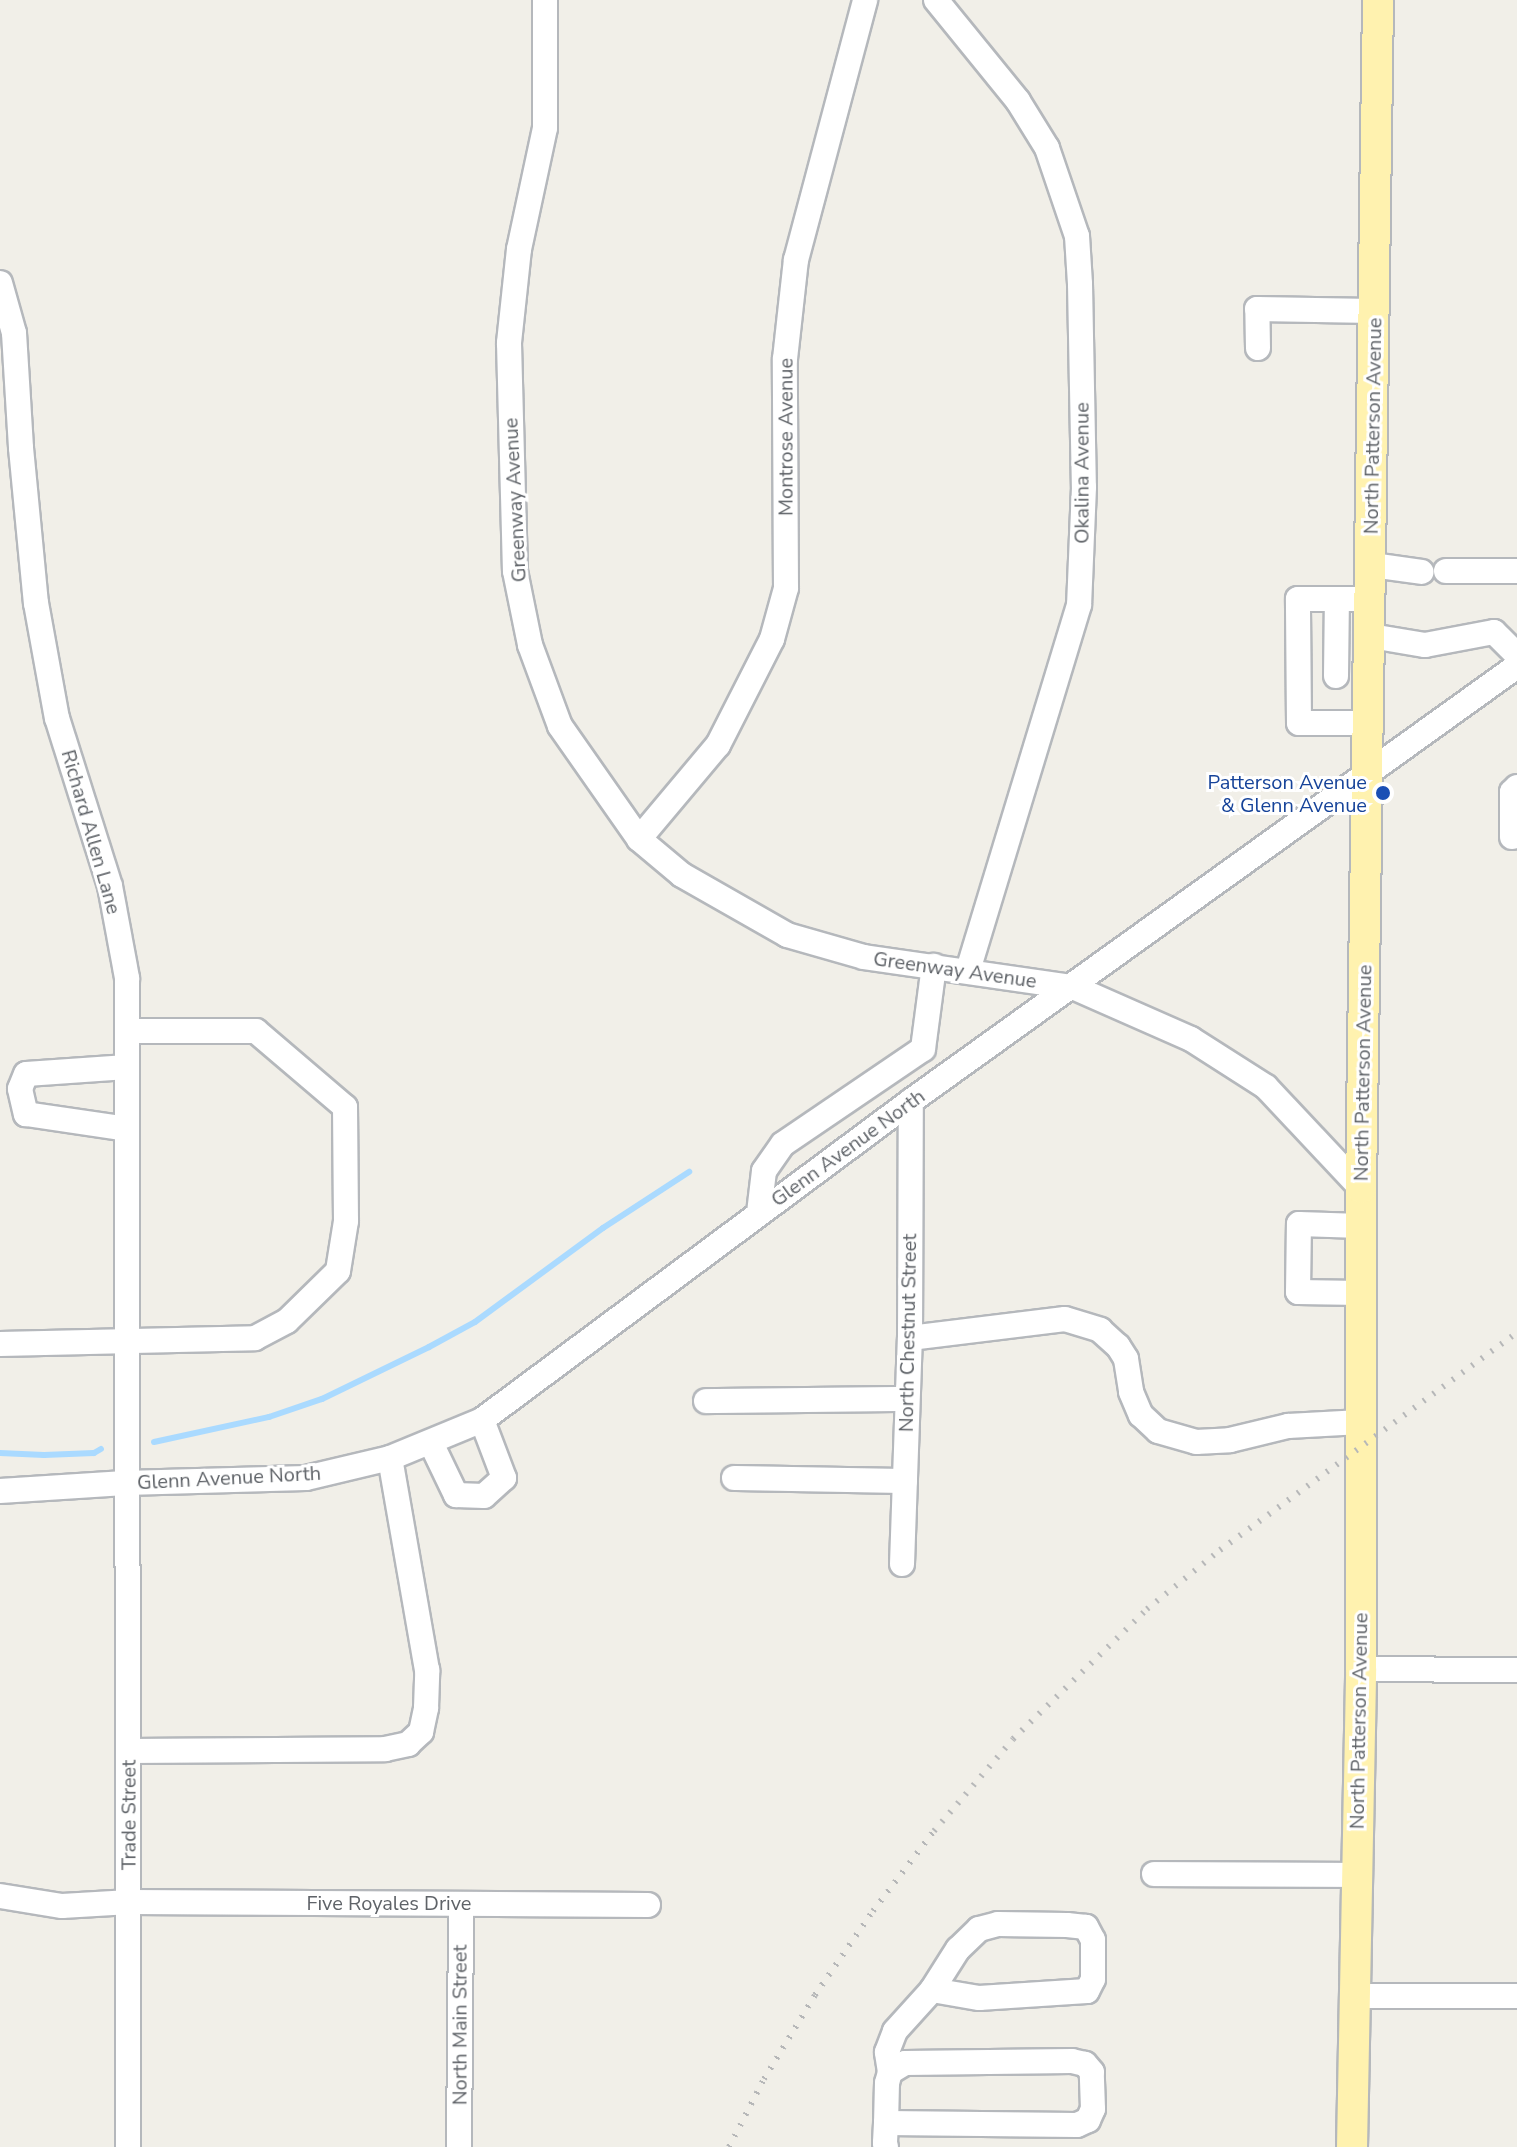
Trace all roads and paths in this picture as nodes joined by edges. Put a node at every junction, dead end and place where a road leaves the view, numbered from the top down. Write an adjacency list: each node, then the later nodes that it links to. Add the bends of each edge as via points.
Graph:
1 (545, 0): 22 (street, Greenway Avenue, via 545,128 519,249 509,343 515,571 530,645 560,726)
2 (865, 0): 22 (street, Montrose Avenue, via 796,260 785,359 786,588 772,639 718,745)
3 (936, 0): 24 (street, Okalina Avenue, via 1018,101 1047,148 1077,236 1080,284 1084,487 1079,605)
4 (1378, 0): 6 (main road, North Patterson Avenue)
5 (0, 283): 26 (street, Richard Allen Lane, via 14,333 36,603 57,718 110,886 127,978)
6 (1374, 311): 7 (street, via 1257,309); 8 (main road, North Patterson Avenue)
7 (1258, 348)
8 (1372, 565): 9 (street); 11 (main road, North Patterson Avenue)
9 (1517, 571)
10 (1337, 599): 11 (street); 15 (street, via 1298,599); 16 (street)
11 (1371, 599): 12 (main road, North Patterson Avenue)
12 (1371, 636): 13 (street, via 1425,645 1494,632); 17 (main road, North Patterson Avenue)
13 (1517, 655)
14 (1517, 666): 19 (street, Glenn Avenue North)
15 (1299, 675): 16 (street); 18 (street, via 1299,723)
16 (1336, 676): 17 (street)
17 (1370, 677): 18 (main road, North Patterson Avenue)
18 (1370, 723): 19 (main road, North Patterson Avenue)
19 (1367, 774): 25 (street, Glenn Avenue North); 36 (main road, North Patterson Avenue)
20 (1517, 787): 21 (street, via 1512,792)
21 (1512, 837)
22 (639, 839): 23 (street, Greenway Avenue, via 682,875 787,935 864,957)
23 (934, 966): 24 (street, Greenway Avenue); 27 (street)
24 (968, 971): 25 (street, Greenway Avenue)
25 (1073, 987): 29 (street, Glenn Avenue North); 36 (street, Greenway Avenue, via 1191,1039 1266,1087)
26 (127, 1031): 28 (street, Richard Allen Lane); 41 (street, via 256,1031 322,1086 345,1107 346,1221 338,1271 287,1321 255,1338)
27 (923, 1049): 29 (street); 31 (street)
28 (127, 1067): 32 (street, Richard Allen Lane); 32 (street, via 26,1074 20,1089 26,1114)
29 (943, 1079): 30 (street, Glenn Avenue North)
30 (911, 1101): 34 (street, Glenn Avenue North); 40 (street, North Chestnut Street)
31 (846, 1102): 33 (street); 34 (street)
32 (127, 1129): 41 (street, Richard Allen Lane)
33 (806, 1129): 35 (street); 37 (street, via 783,1144 764,1171)
34 (867, 1133): 35 (street, Glenn Avenue North)
35 (830, 1161): 37 (street, Glenn Avenue North)
36 (1361, 1188): 38 (main road, North Patterson Avenue)
37 (759, 1213): 45 (street, Glenn Avenue North)
38 (1361, 1226): 39 (main road, North Patterson Avenue); 39 (street, via 1299,1224 1298,1292)
39 (1361, 1293): 46 (main road, North Patterson Avenue)
40 (910, 1338): 43 (street, North Chestnut Street); 46 (street, via 1065,1319 1100,1330 1126,1359 1141,1415 1158,1431 1196,1442 1288,1426)
41 (127, 1339): 42 (street); 51 (street, Richard Allen Lane)
42 (0, 1344)
43 (907, 1399): 44 (street); 50 (street, North Chestnut Street)
44 (706, 1401)
45 (482, 1420): 47 (street, Glenn Avenue North); 47 (street, via 504,1478 484,1496 456,1495)
46 (1361, 1422): 54 (main road, North Patterson Avenue)
47 (431, 1443): 48 (street, Glenn Avenue North)
48 (390, 1458): 51 (street, Glenn Avenue North, via 306,1478); 56 (street, via 427,1670 421,1732 408,1744 385,1749)
49 (734, 1478): 50 (street)
50 (905, 1481): 53 (street, North Chestnut Street)
51 (125, 1483): 52 (street, Glenn Avenue North); 56 (street, Trade Street)
52 (0, 1491)
53 (902, 1564)
54 (1361, 1669): 55 (street); 58 (main road, North Patterson Avenue)
55 (1517, 1670)
56 (129, 1751): 60 (street, Trade Street)
57 (1154, 1874): 58 (street)
58 (1356, 1875): 64 (main road, North Patterson Avenue)
59 (0, 1896): 60 (street, Five Royales Drive, via 62,1906)
60 (130, 1902): 61 (street, Five Royales Drive); 68 (street, Trade Street)
61 (461, 1904): 62 (street, Five Royales Drive); 69 (street, North Main Street)
62 (648, 1905)
63 (932, 1990): 63 (street, via 979,1998 1087,1991 1093,1979 1093,1940 1086,1927 1067,1925 998,1924 979,1929 958,1949); 66 (street, via 895,2031 887,2052)
64 (1353, 1996): 65 (street); 70 (main road, North Patterson Avenue)
65 (1517, 1996)
66 (890, 2072): 67 (street); 67 (street, via 905,2063 1072,2061 1092,2072 1093,2109 1088,2120 1077,2125)
67 (886, 2135)
68 (128, 2147)
69 (459, 2147)
70 (1352, 2147)

